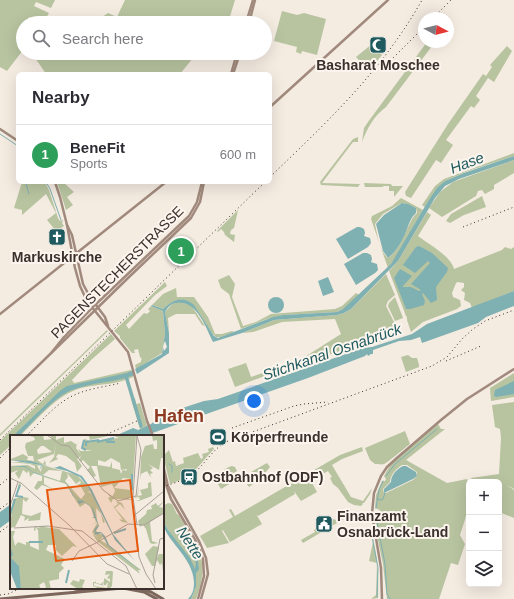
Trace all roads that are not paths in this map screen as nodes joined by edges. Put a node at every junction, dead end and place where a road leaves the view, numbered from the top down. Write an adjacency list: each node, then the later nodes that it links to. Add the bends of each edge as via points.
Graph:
1 (254, 0): 3 (street)
2 (388, 0): 6 (street)
3 (249, 16)
4 (237, 60): 5 (street)
5 (233, 72)
6 (272, 105)
7 (0, 129): 8 (street)
8 (16, 139)
9 (55, 184): 12 (street)
10 (163, 184): 13 (street)
11 (202, 184): 15 (street, PAGENSTECHERSTRASSE, via 192,213)
12 (67, 224): 13 (street); 14 (street)
13 (76, 253): 14 (street); 15 (street, via 83,284)
14 (72, 256): 15 (street, via 80,286 85,297); 16 (street)
15 (95, 308): 18 (street, PAGENSTECHERSTRASSE); 19 (street, via 105,317 108,327 128,352)
16 (0, 314)
17 (514, 369): 32 (street, via 467,399 398,457 381,476 374,494 372,514 381,568)
18 (0, 403)
19 (152, 435)
20 (164, 469): 31 (street, via 168,486 206,558 208,574)
21 (164, 479): 30 (street, via 171,499 197,543 203,559 204,576)
22 (89, 589): 26 (main road)
23 (113, 589): 26 (main road)
24 (128, 589): 28 (main road, via 144,592)
25 (141, 589): 29 (main road)
26 (73, 593): 27 (main road)
27 (0, 599)
28 (157, 599)
29 (163, 599)
30 (198, 599)
31 (201, 599)
32 (382, 599)

